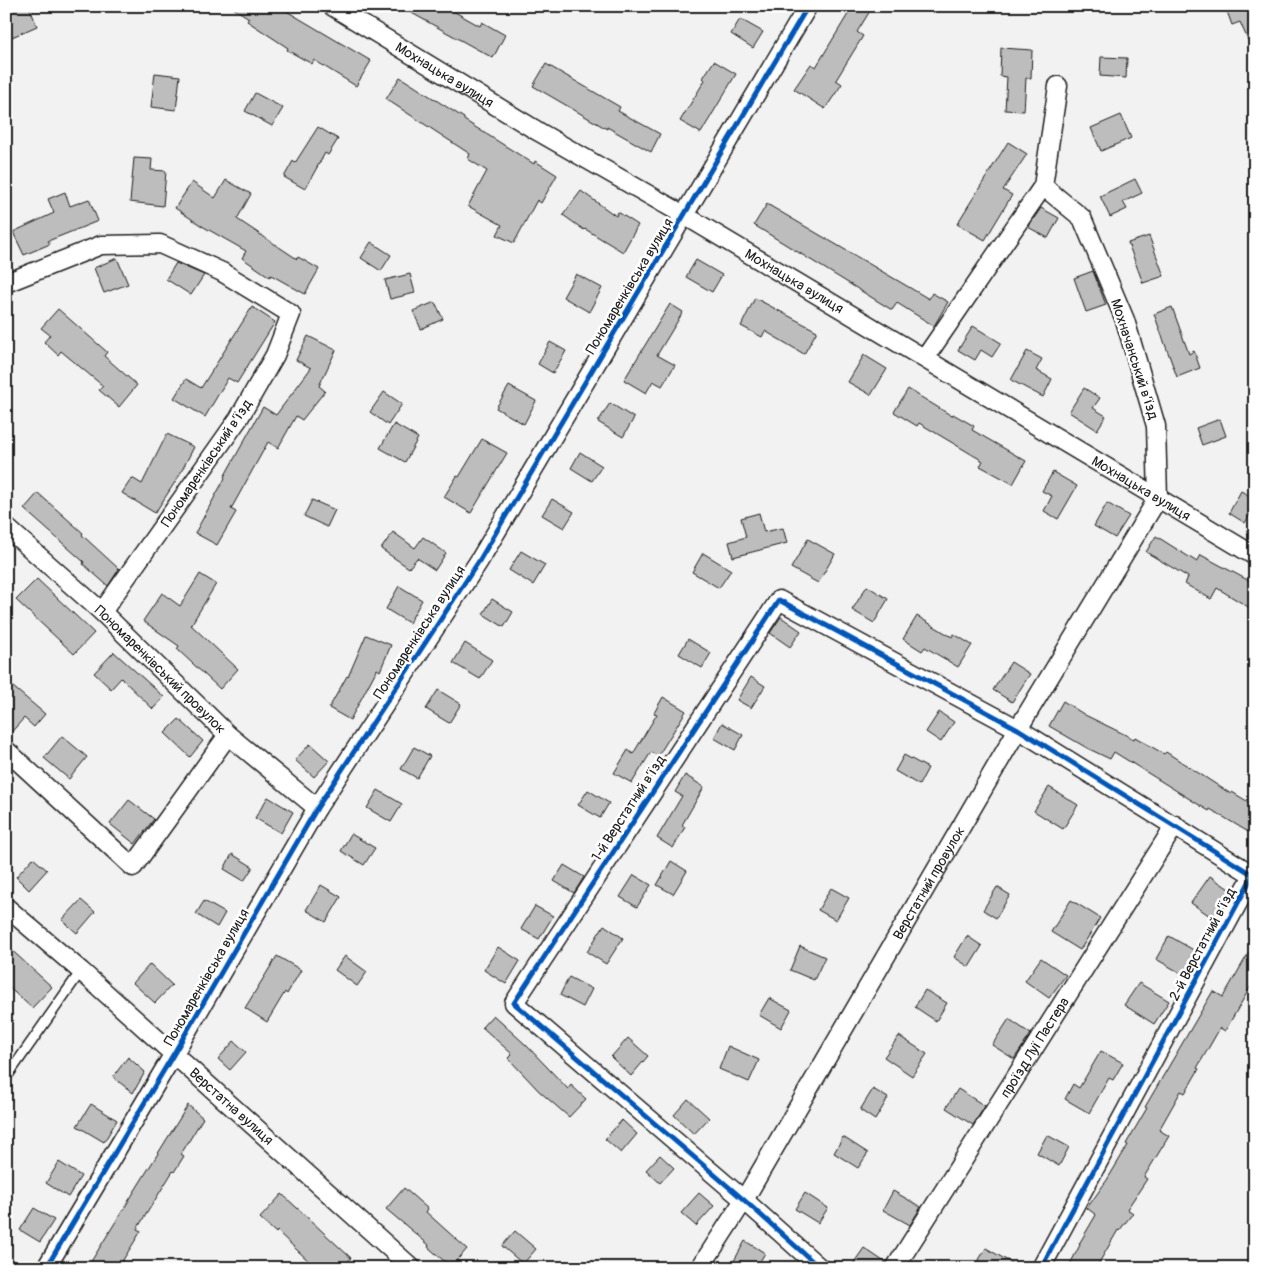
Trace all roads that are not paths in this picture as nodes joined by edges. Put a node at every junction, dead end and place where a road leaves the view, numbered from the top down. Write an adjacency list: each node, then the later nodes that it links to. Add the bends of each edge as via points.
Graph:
1 (332, 6): 5 (street, Мохнацька вулиця, via 539,132)
2 (808, 6): 5 (street, Пономаренківська вулиця)
3 (1058, 86): 4 (street)
4 (1043, 186): 7 (street); 8 (street, Мохначанський в’їзд, via 1082,218 1125,320 1156,426)
5 (684, 215): 7 (street, Мохнацька вулиця); 15 (street, Пономаренківська вулиця, via 479,561)
6 (6, 282): 11 (street, Пономаренківський в’їзд, via 101,245 160,244 222,272 291,314 275,355 239,418)
7 (925, 358): 8 (street, Мохнацька вулиця)
8 (1158, 498): 10 (street, Мохнацька вулиця); 12 (street, Верстатний провулок)
9 (6, 528): 11 (street, Пономаренківський провулок)
10 (1255, 556)
11 (102, 612): 13 (street, Пономаренківський провулок)
12 (1018, 729): 16 (street, 2-й Верстатний в’їзд); 21 (street, Верстатний провулок); 21 (street, 1-й Верстатний в’їзд, via 779,600 514,1003)
13 (228, 735): 14 (street, via 133,867); 15 (street, Пономаренківський провулок)
14 (6, 750)
15 (317, 808): 19 (street, Пономаренківська вулиця)
16 (1175, 826): 26 (street, проїзд Луї Пастера); 27 (street, 2-й Верстатний в’їзд, via 1252,875)
17 (6, 907): 18 (street, Верстатна вулиця)
18 (81, 971): 19 (street, Верстатна вулиця); 20 (lane)
19 (174, 1055): 22 (street, Пономаренківська вулиця); 23 (street, Верстатна вулиця)
20 (6, 1078)
21 (744, 1200): 24 (street, Верстатний провулок); 25 (street)
22 (46, 1268)
23 (412, 1268)
24 (700, 1268)
25 (820, 1268)
26 (895, 1268)
27 (1041, 1268)

